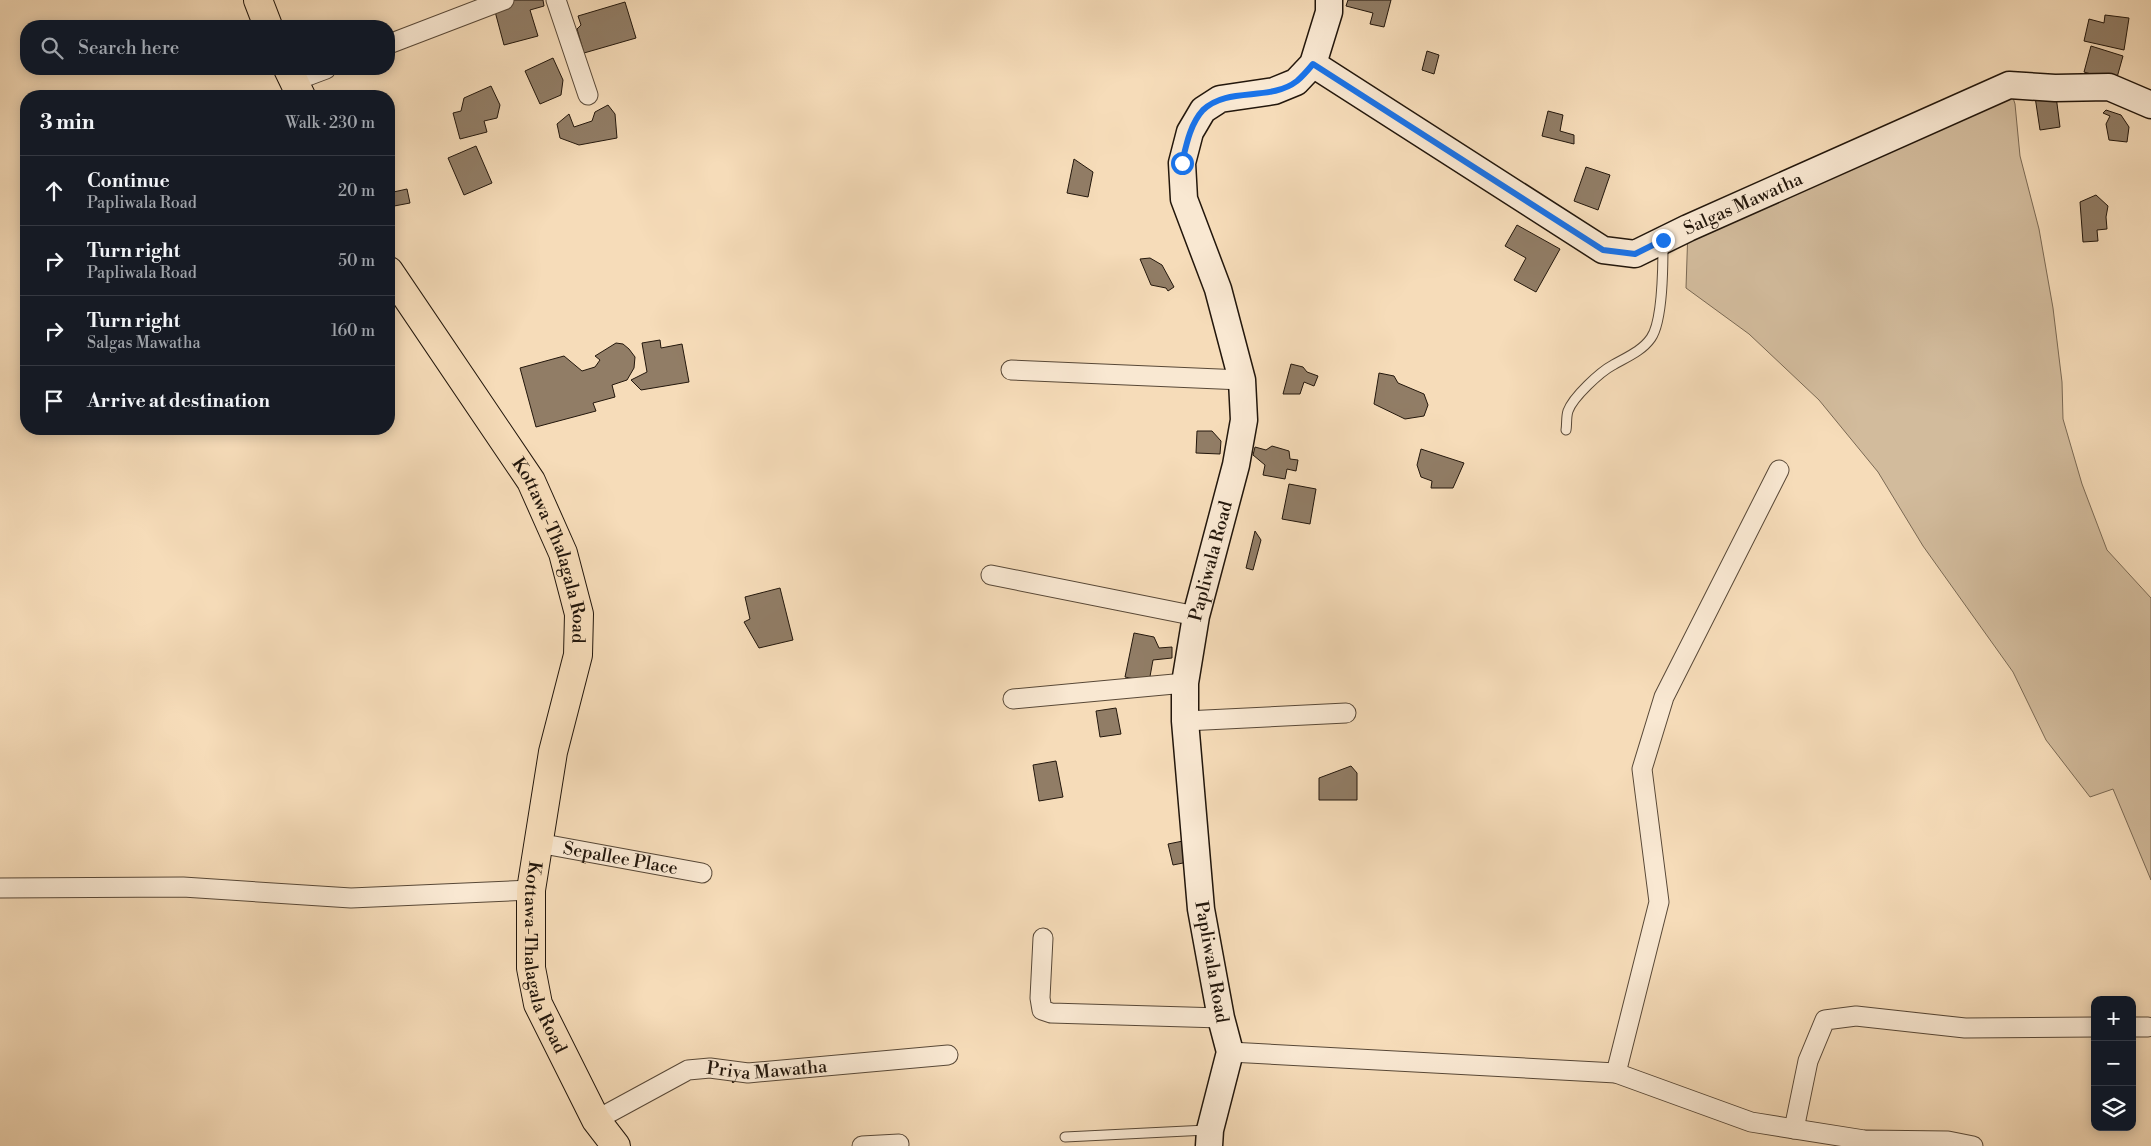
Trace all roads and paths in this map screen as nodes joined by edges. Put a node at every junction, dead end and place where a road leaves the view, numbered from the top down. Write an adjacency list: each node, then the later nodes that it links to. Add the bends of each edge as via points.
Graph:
1 (258, 0): 5 (main road)
2 (504, 0): 6 (street)
3 (556, 0): 10 (street)
4 (1329, 0): 7 (street, via 1329,12)
5 (266, 20)
6 (395, 42)
7 (1313, 64): 12 (street, Salgas Mawatha, via 1603,250 1635,254); 15 (street, Papliwala Road, via 1296,82 1274,91 1220,99 1203,110 1190,132 1182,163 1184,198 1218,288)
8 (311, 75): 9 (street)
9 (294, 82)
10 (588, 95)
11 (2151, 105): 12 (street, Salgas Mawatha, via 2109,87 2009,85)
12 (1663, 240): 16 (lane, via 1658,321 1652,337 1637,352 1588,384 1568,410)
13 (395, 280): 24 (main road, Kottawa-Thalagala Road, via 531,481 563,553 578,614 578,655 553,752)
14 (1011, 370): 15 (street)
15 (1242, 380): 19 (street, Papliwala Road, via 1244,420 1236,465)
16 (1566, 430)
17 (1779, 470): 33 (street, via 1664,697 1642,770 1659,902)
18 (991, 575): 19 (street)
19 (1196, 616): 20 (street, Papliwala Road)
20 (1185, 683): 21 (street); 23 (street, Papliwala Road)
21 (1013, 699)
22 (1346, 713): 23 (street)
23 (1186, 721): 29 (street, Papliwala Road, via 1201,909)
24 (538, 844): 25 (street, Sepallee Place); 27 (main road, Kottawa-Thalagala Road)
25 (702, 873)
26 (0, 888): 27 (street, via 183,887 351,898)
27 (531, 890): 34 (main road, Kottawa-Thalagala Road, via 531,968 538,1004)
28 (1042, 938): 29 (street, via 1042,1010 1051,1013)
29 (1221, 1018): 31 (street, Papliwala Road)
30 (2091, 1027): 35 (street, via 1966,1028 1856,1016 1825,1020 1808,1061)
31 (1230, 1052): 33 (street); 37 (street, Papliwala Road)
32 (948, 1055): 34 (street, Priya Mawatha, via 748,1073 710,1068 688,1070)
33 (1616, 1073): 35 (street, via 1751,1122)
34 (596, 1120): 39 (main road, Kottawa-Thalagala Road)
35 (1794, 1129): 41 (street, via 1864,1140 1948,1141)
36 (1065, 1137): 37 (lane)
37 (1210, 1138)
38 (899, 1144): 40 (street)
39 (616, 1146)
40 (862, 1146)
41 (1973, 1146)

